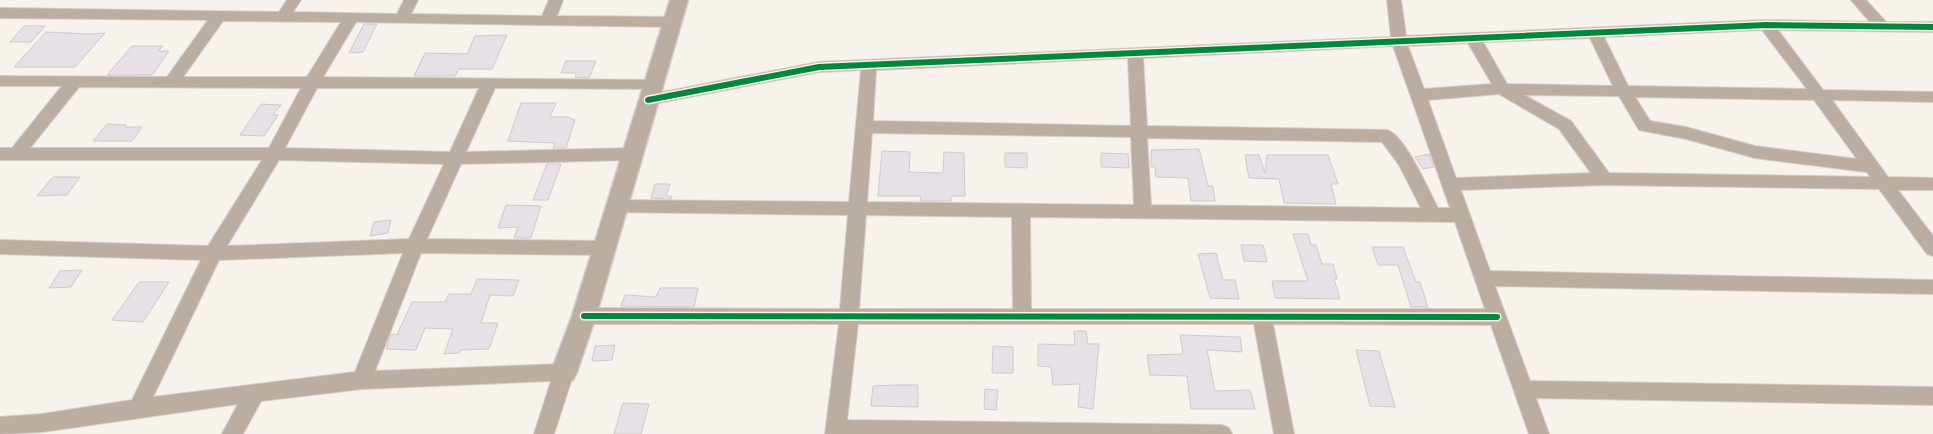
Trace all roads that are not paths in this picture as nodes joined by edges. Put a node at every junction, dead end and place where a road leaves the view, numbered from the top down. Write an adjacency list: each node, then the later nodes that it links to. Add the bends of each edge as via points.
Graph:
1 (143, 0): 9 (street)
2 (294, 0): 11 (street)
3 (411, 0): 13 (street)
4 (556, 0): 14 (street)
5 (679, 0): 15 (street)
6 (1394, 0): 21 (street)
7 (1858, 0): 17 (street)
8 (0, 13): 9 (street)
9 (130, 15): 10 (street)
10 (218, 16): 11 (street); 27 (street)
11 (283, 17): 12 (street)
12 (350, 18): 13 (street); 26 (street)
13 (401, 19): 14 (street)
14 (548, 19): 15 (street)
15 (672, 22): 30 (street)
16 (1766, 25): 17 (street); 19 (street); 33 (street)
17 (1882, 26): 18 (street)
18 (1933, 27)
19 (1595, 33): 20 (street); 31 (street)
20 (1473, 38): 21 (street); 29 (street)
21 (1399, 41): 22 (street); 32 (street)
22 (1135, 53): 23 (street); 36 (street)
23 (869, 65): 30 (street, via 819,67); 35 (street)
24 (0, 81): 25 (street)
25 (74, 82): 27 (street); 37 (street)
26 (312, 82): 27 (street); 28 (street); 38 (street)
27 (170, 83)
28 (489, 84): 30 (street); 40 (street)
29 (1502, 89): 31 (street); 32 (street); 42 (street, via 1565,125)
30 (650, 92): 39 (street)
31 (1623, 92): 33 (street); 41 (street, via 1645,126 1686,133 1755,152)
32 (1418, 95): 43 (street)
33 (1822, 96): 34 (street); 41 (street)
34 (1933, 97)
35 (864, 127): 36 (street); 47 (street)
36 (1139, 132): 49 (street); 50 (street, via 1387,136 1406,162)
37 (8, 154): 38 (street)
38 (274, 154): 40 (street); 56 (street)
39 (632, 154): 40 (street); 46 (street)
40 (456, 158): 52 (street)
41 (1873, 167): 44 (street)
42 (1604, 179): 43 (street); 44 (street)
43 (1450, 184): 51 (street)
44 (1883, 184): 45 (street); 55 (street)
45 (1933, 184)
46 (616, 206): 47 (street); 54 (street)
47 (858, 209): 48 (street); 61 (street)
48 (1021, 210): 49 (street); 60 (street)
49 (1143, 212): 50 (street)
50 (1432, 215): 51 (street)
51 (1461, 215): 57 (street)
52 (415, 246): 54 (street); 56 (street); 65 (street)
53 (0, 247): 56 (street)
54 (603, 248): 59 (street)
55 (1933, 249)
56 (212, 253): 69 (street)
57 (1483, 278): 58 (street); 63 (street)
58 (1933, 287)
59 (584, 316): 61 (street); 64 (street)
60 (1022, 316): 61 (street); 62 (street)
61 (849, 317): 71 (street)
62 (1262, 317): 63 (street); 75 (street)
63 (1497, 317): 66 (street)
64 (564, 372): 65 (street); 73 (street)
65 (362, 380): 67 (street)
66 (1523, 389): 68 (street); 76 (street)
67 (255, 394): 69 (street); 72 (street)
68 (1933, 396)
69 (138, 408): 70 (street)
70 (0, 426)
71 (836, 431): 74 (street)
72 (232, 434)
73 (544, 434)
74 (1222, 434)
75 (1284, 434)
76 (1540, 434)

